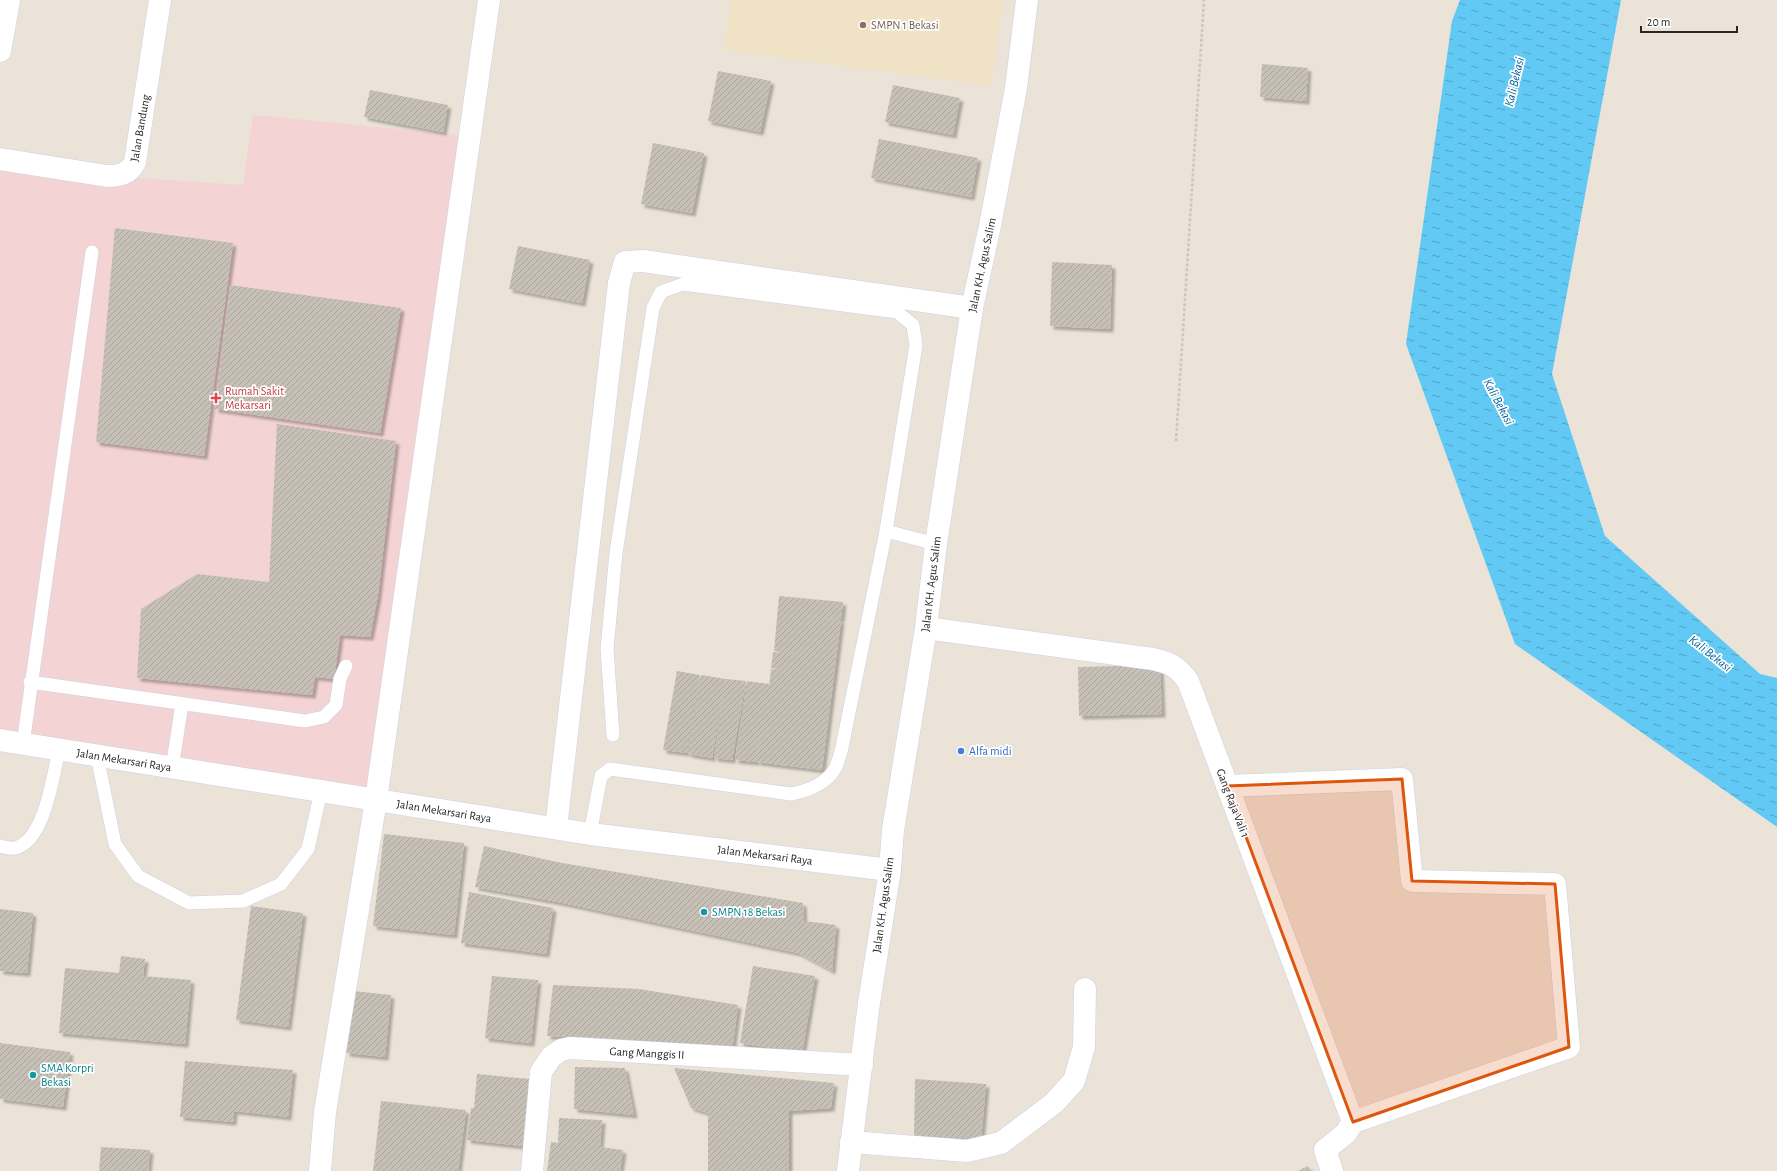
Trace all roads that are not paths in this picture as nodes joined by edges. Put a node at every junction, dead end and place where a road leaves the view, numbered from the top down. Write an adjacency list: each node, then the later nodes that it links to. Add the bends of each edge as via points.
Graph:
1 (9, 0): 5 (street)
2 (160, 0): 6 (street, Jalan Bandung, via 135,162 131,170 119,176 107,176)
3 (489, 0): 23 (street)
4 (1027, 0): 8 (street, Jalan KH. Agus Salim, via 1016,88)
5 (0, 51)
6 (0, 159)
7 (92, 252): 13 (lane)
8 (972, 308): 10 (street, Jalan KH. Agus Salim); 24 (street, via 642,260 625,262 619,283)
9 (886, 531): 10 (lane); 15 (lane, via 916,345 913,325 897,312 691,285 683,284 661,292 653,308 616,552 607,649); 25 (lane, via 836,768 823,781 807,791 791,794 610,769 600,776)
10 (936, 544): 11 (street, Jalan KH. Agus Salim)
11 (926, 628): 21 (street, Gang Raja Vali 1, via 1168,662 1180,670 1188,681); 27 (street, Jalan KH. Agus Salim, via 893,830)
12 (346, 666): 14 (lane, via 340,679 336,705 324,717 305,721)
13 (30, 682): 14 (lane); 17 (lane)
14 (182, 704): 20 (lane)
15 (613, 735)
16 (0, 740): 17 (street, Jalan Mekarsari Raya)
17 (22, 744): 18 (street, Jalan Mekarsari Raya)
18 (59, 750): 19 (street, Jalan Mekarsari Raya); 26 (lane, via 42,820 28,842 15,849)
19 (97, 756): 20 (street, Jalan Mekarsari Raya); 22 (lane, via 115,844 138,876 189,903 243,901 281,884 308,849)
20 (172, 768): 22 (street, Jalan Mekarsari Raya)
21 (1227, 786): 30 (street, Gang Raja Vali 1); 30 (street, via 1402,778 1412,881 1555,884 1568,1047)
22 (321, 791): 23 (street, Jalan Mekarsari Raya)
23 (376, 800): 24 (street, Jalan Mekarsari Raya); 32 (street, via 325,1112)
24 (556, 828): 25 (street, Jalan Mekarsari Raya)
25 (590, 834): 27 (street, Jalan Mekarsari Raya)
26 (0, 846)
27 (890, 870): 29 (street, Jalan KH. Agus Salim)
28 (1084, 989): 31 (street, via 1084,1047 1074,1081 1054,1103 1001,1143 967,1151)
29 (862, 1065): 31 (street, Jalan KH. Agus Salim); 33 (street, Gang Manggis II, via 570,1048 561,1050 551,1057 541,1072)
30 (1353, 1122): 35 (street, via 1346,1133 1325,1150)
31 (851, 1142): 34 (street, Jalan KH. Agus Salim)
32 (320, 1171)
33 (532, 1171)
34 (848, 1171)
35 (1332, 1171)

